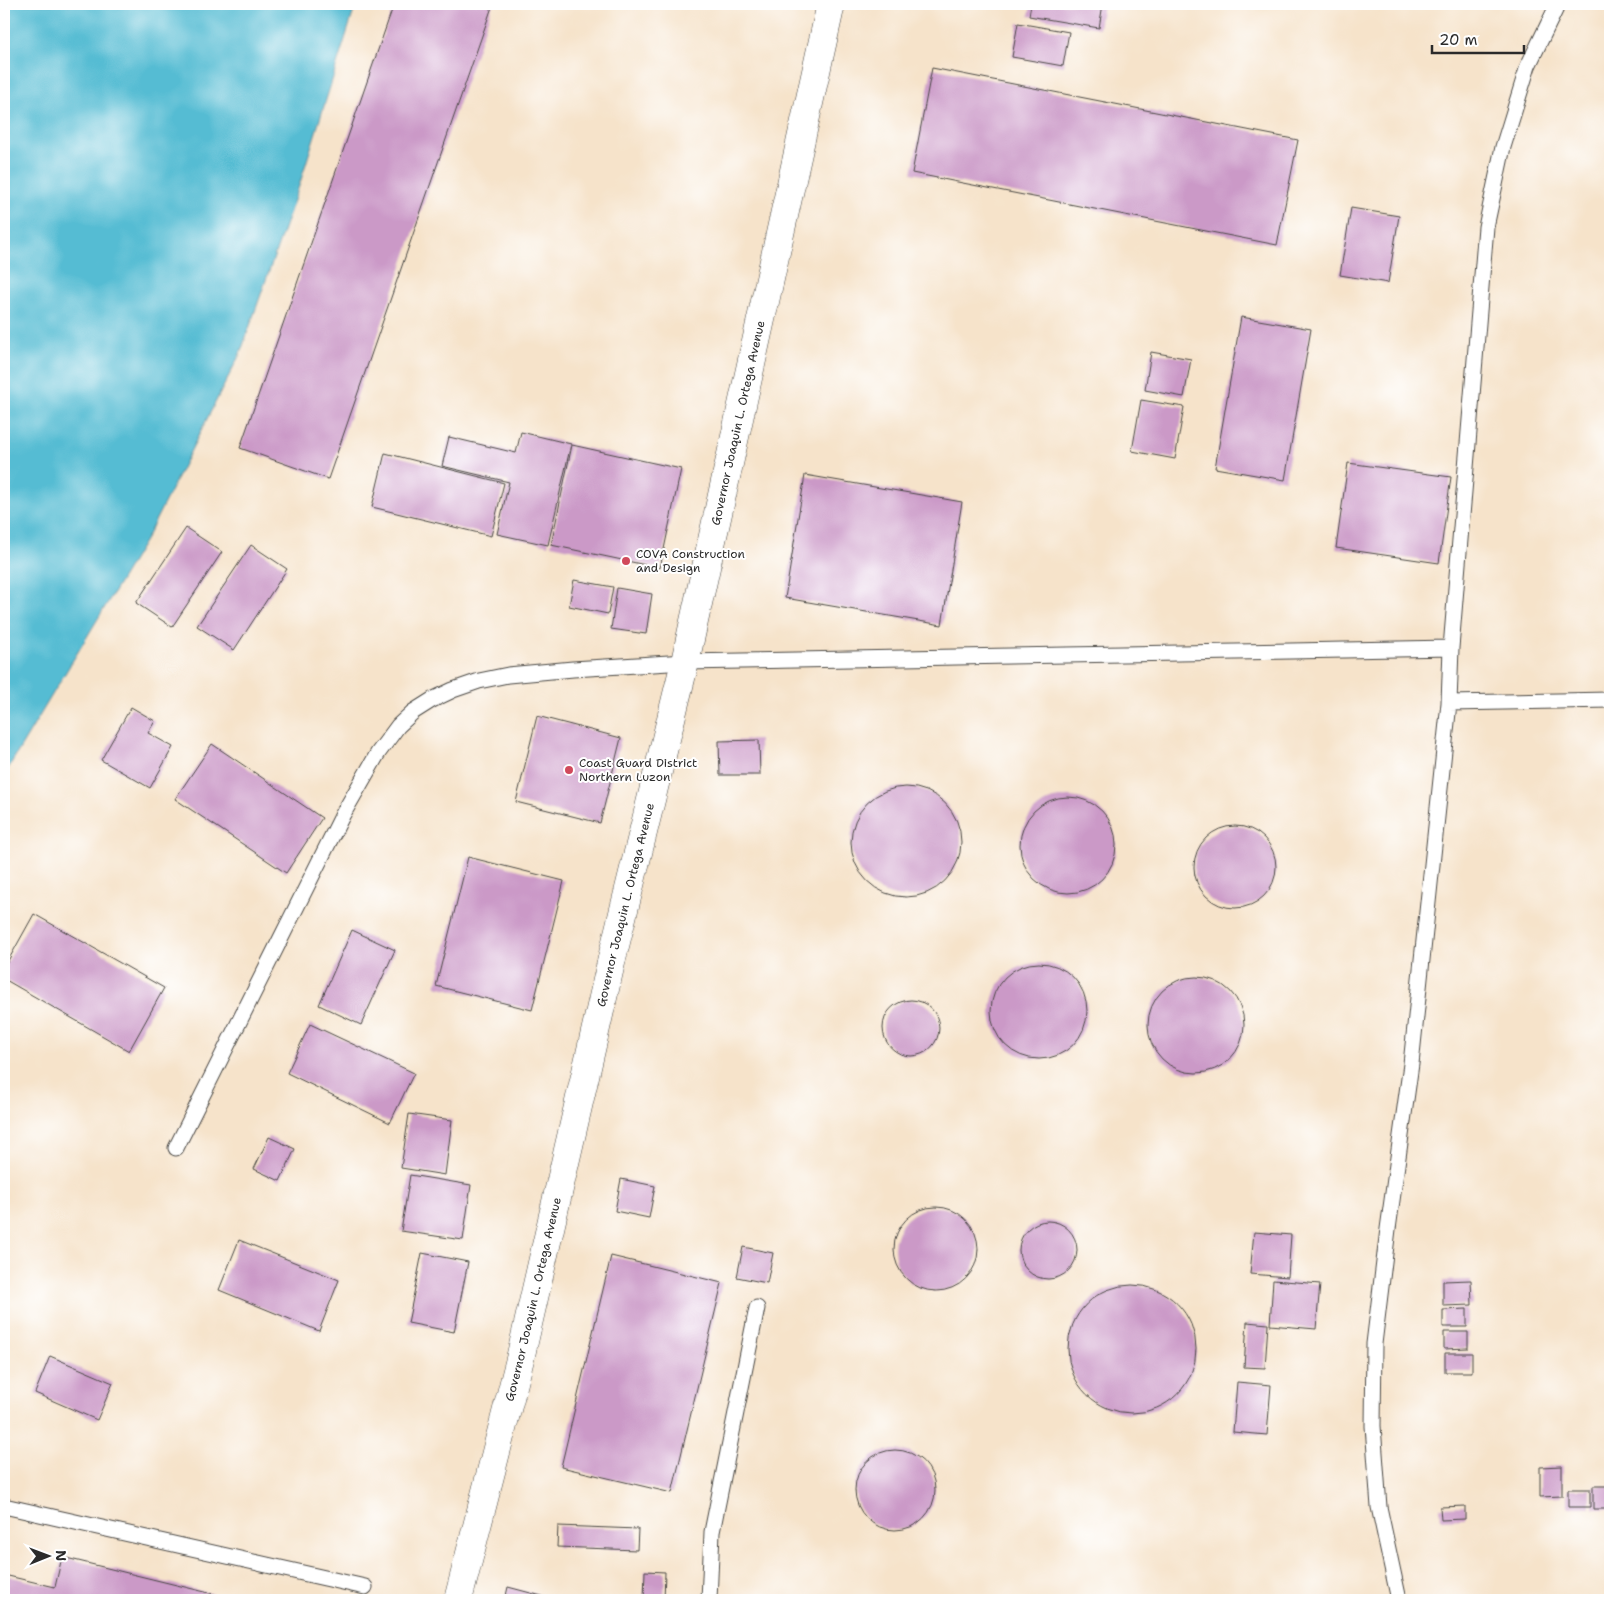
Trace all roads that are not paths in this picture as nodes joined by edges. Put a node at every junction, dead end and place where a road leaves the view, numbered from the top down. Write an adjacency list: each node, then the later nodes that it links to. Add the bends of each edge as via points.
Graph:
1 (831, 4): 4 (street, Governor Joaquin L. Ortega Avenue)
2 (1558, 4): 3 (lane, via 1528,66 1503,148 1486,227)
3 (1451, 648): 4 (lane); 6 (lane)
4 (685, 662): 7 (lane, via 573,669 479,681 432,700 398,726 378,753 343,814); 11 (street, Governor Joaquin L. Ortega Avenue, via 613,954 520,1358)
5 (1610, 700): 6 (lane)
6 (1449, 703): 13 (lane, via 1411,1064 1374,1344 1373,1426 1379,1507)
7 (176, 1148)
8 (757, 1308): 12 (lane, via 712,1532)
9 (4, 1506): 10 (lane)
10 (365, 1587)
11 (458, 1600)
12 (709, 1600)
13 (1399, 1600)

